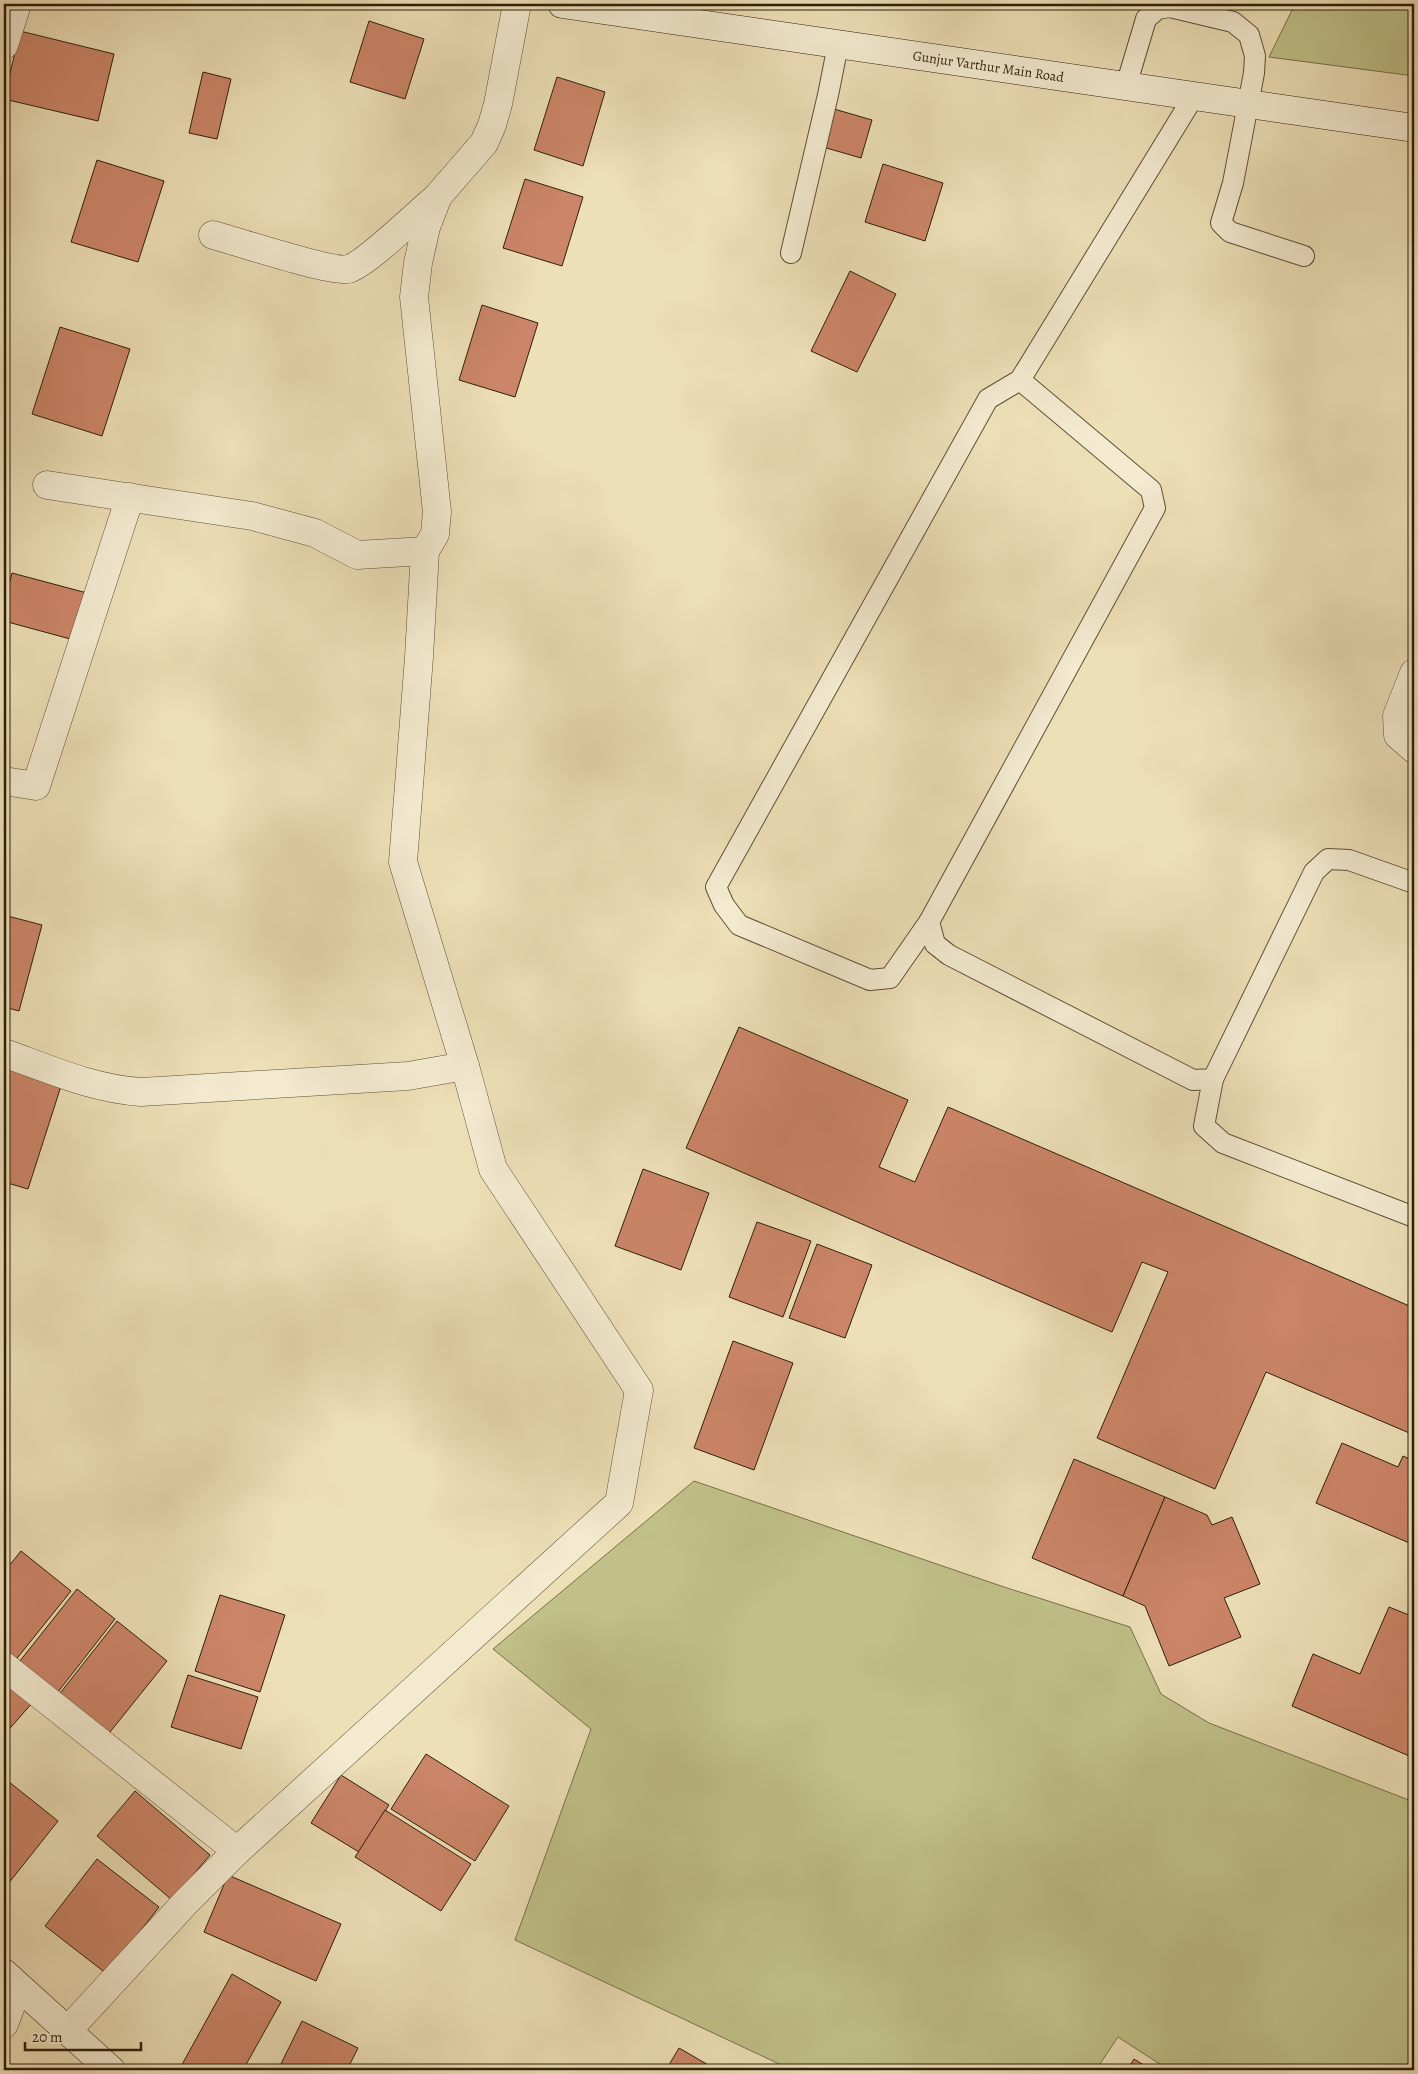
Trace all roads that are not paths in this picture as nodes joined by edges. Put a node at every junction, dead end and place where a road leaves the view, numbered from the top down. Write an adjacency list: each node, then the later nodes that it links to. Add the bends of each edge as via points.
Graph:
1 (17, 4): 4 (street)
2 (517, 4): 10 (street, via 492,125 484,144)
3 (562, 4): 5 (street, Gunjur Varthur Main Road)
4 (4, 45)
5 (838, 45): 6 (street, Gunjur Varthur Main Road); 12 (lane)
6 (1126, 86): 7 (street, Gunjur Varthur Main Road); 8 (lane, via 1146,19 1158,10 1170,7 1233,22 1249,35 1254,64)
7 (1194, 96): 8 (street, Gunjur Varthur Main Road); 14 (lane)
8 (1248, 105): 9 (street, Gunjur Varthur Main Road); 13 (lane, via 1233,183 1221,223 1230,232)
9 (1414, 128)
10 (438, 196): 11 (street, via 367,258 348,269 326,267); 17 (street, via 426,227 414,297 437,512 435,534)
11 (214, 235)
12 (791, 253)
13 (1304, 256)
14 (1020, 380): 22 (lane, via 1151,490 1155,508); 22 (lane, via 988,399 716,887 738,925 870,980 890,978)
15 (47, 485): 16 (street)
16 (130, 497): 17 (street, via 252,516 315,533 357,555); 20 (street, via 36,786)
17 (426, 550): 24 (street, via 403,862)
18 (1414, 673): 19 (street, via 1397,716 1398,735)
19 (1414, 749)
20 (4, 781)
21 (1414, 883): 25 (lane, via 1350,860 1328,859 1314,872)
22 (929, 922): 25 (lane, via 935,944 949,955 1193,1080)
23 (4, 1053): 24 (street, via 92,1084 141,1092 408,1076)
24 (465, 1066): 28 (street, via 493,1169 639,1390 620,1503)
25 (1213, 1079): 26 (lane, via 1204,1126 1223,1143)
26 (1414, 1218)
27 (4, 1666): 28 (street)
28 (237, 1851): 31 (street)
29 (11, 1980): 30 (street); 31 (street)
30 (4, 2024)
31 (68, 2030): 32 (street)
32 (112, 2070)

